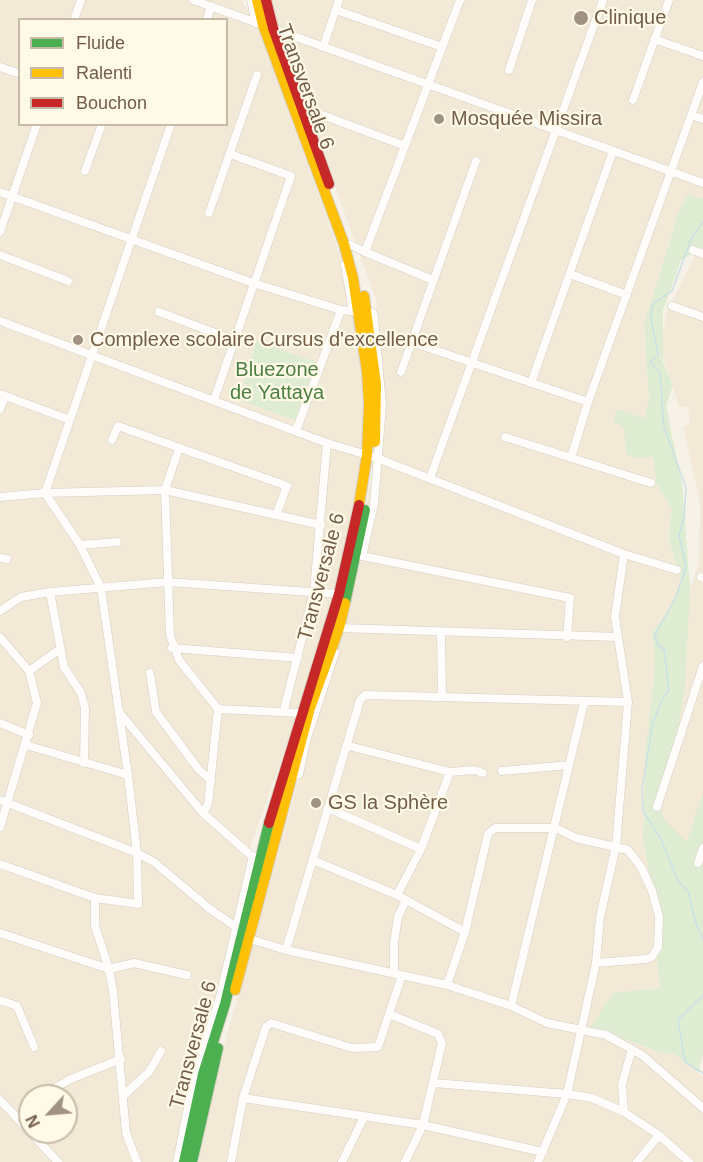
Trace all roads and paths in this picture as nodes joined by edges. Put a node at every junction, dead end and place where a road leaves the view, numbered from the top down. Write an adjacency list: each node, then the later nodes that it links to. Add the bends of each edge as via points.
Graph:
1 (81, 0): 13 (street)
2 (193, 0): 11 (street)
3 (251, 0): 15 (street)
4 (257, 0): 15 (main road, Transversale 6)
5 (266, 0): 15 (main road, Transversale 6)
6 (339, 0): 12 (street)
7 (460, 0): 18 (street)
8 (532, 0): 21 (street)
9 (603, 0): 33 (street)
10 (669, 0): 16 (street)
11 (211, 6): 14 (street); 15 (street)
12 (336, 10): 17 (street); 18 (street)
13 (75, 18)
14 (208, 18)
15 (264, 25): 17 (street); 27 (main road, Transversale 6); 59 (main road, Transversale 6, via 344,244)
16 (654, 39): 19 (street); 26 (street)
17 (323, 47): 25 (street)
18 (442, 47): 25 (street)
19 (703, 56)
20 (0, 67): 22 (street)
21 (509, 70)
22 (18, 73)
23 (257, 75): 36 (street)
24 (703, 82): 28 (street)
25 (427, 84): 33 (street); 34 (street)
26 (633, 100)
27 (303, 113): 34 (street, via 317,113); 46 (main road, Transversale 6)
28 (691, 115): 29 (street); 39 (street)
29 (703, 119)
30 (36, 126): 42 (street)
31 (101, 126): 38 (street)
32 (170, 126): 45 (street)
33 (556, 130): 35 (street); 65 (street)
34 (405, 146): 48 (street)
35 (613, 151): 39 (street); 51 (street)
36 (230, 154): 43 (street); 54 (street, via 291,176)
37 (476, 161): 52 (street)
38 (85, 171)
39 (670, 171): 40 (street); 55 (street)
40 (703, 183)
41 (0, 192): 42 (street)
42 (11, 196): 44 (street); 45 (street)
43 (209, 213)
44 (0, 232)
45 (133, 238): 54 (street); 64 (street)
46 (351, 245): 48 (street); 59 (main road, Transversale 6)
47 (693, 250): 49 (street)
48 (365, 252): 52 (street)
49 (703, 254)
50 (0, 255): 53 (street)
51 (570, 274): 55 (street); 67 (street)
52 (434, 280): 63 (street)
53 (68, 281)
54 (253, 283): 57 (street); 62 (street)
55 (627, 295): 70 (street)
56 (672, 306): 60 (street)
57 (341, 310): 59 (street); 73 (street)
58 (159, 312): 62 (street)
59 (360, 312): 78 (main road, Transversale 6); 78 (main road, Transversale 6, via 379,384)
60 (703, 316)
61 (0, 321): 64 (street)
62 (234, 340): 69 (street)
63 (411, 342): 65 (street); 66 (street)
64 (92, 355): 69 (street); 72 (street)
65 (472, 362): 67 (street); 80 (street)
66 (400, 372)
67 (531, 382): 70 (street)
68 (2, 395): 71 (street); 72 (street)
69 (214, 400): 73 (street)
70 (588, 402): 79 (street)
71 (0, 409)
72 (70, 420): 83 (street)
73 (296, 431): 76 (street)
74 (505, 437): 79 (street)
75 (112, 440): 77 (street, via 118,426)
76 (327, 443): 78 (street); 86 (street)
77 (179, 448): 82 (street); 85 (street, via 287,486)
78 (373, 457): 80 (street); 90 (main road, Transversale 6); 96 (main road, Transversale 6)
79 (571, 458): 81 (street)
80 (430, 478): 89 (street)
81 (651, 483)
82 (165, 490): 83 (street); 85 (street); 92 (street)
83 (45, 493): 84 (street); 88 (street)
84 (0, 498)
85 (276, 515): 86 (street)
86 (321, 525): 94 (street)
87 (117, 542): 88 (street)
88 (80, 545): 93 (street)
89 (624, 554): 91 (street); 102 (street, via 615,617)
90 (360, 555): 98 (main road, Transversale 6); 101 (street, via 570,598)
91 (677, 570)
92 (168, 582): 93 (street); 94 (street); 103 (street)
93 (100, 588): 95 (street); 115 (street)
94 (314, 591): 96 (street); 105 (street)
95 (50, 592): 97 (street, via 21,597); 104 (street)
96 (339, 594): 114 (main road, Transversale 6)
97 (0, 611)
98 (341, 628): 99 (street); 114 (main road, Transversale 6)
99 (441, 633): 101 (street); 109 (street)
100 (0, 637): 107 (street)
101 (567, 637): 102 (street)
102 (618, 637): 110 (street)
103 (172, 648): 105 (street); 112 (street)
104 (60, 649): 107 (street); 120 (street, via 64,667 81,693 85,708)
105 (298, 658): 113 (street)
106 (703, 666): 128 (street)
107 (28, 671): 117 (street, via 37,703)
108 (150, 673): 126 (street, via 156,712 199,770)
109 (442, 698): 111 (street); 119 (street, via 365,695 360,700)
110 (628, 702): 111 (street); 133 (street)
111 (584, 703): 121 (street)
112 (218, 709): 113 (street); 126 (street)
113 (284, 710): 114 (street)
114 (309, 710): 137 (main road, Transversale 6); 144 (main road, Transversale 6)
115 (118, 711): 125 (street); 130 (street)
116 (0, 723): 117 (street)
117 (29, 735): 118 (street)
118 (26, 745): 120 (street); 127 (street)
119 (349, 746): 123 (street); 129 (street)
120 (84, 763): 125 (street)
121 (569, 765): 122 (street); 132 (street)
122 (502, 771)
123 (450, 772): 124 (street); 135 (street)
124 (483, 773)
125 (128, 776): 136 (street)
126 (211, 780): 130 (street)
127 (4, 801): 131 (street); 136 (street)
128 (657, 807)
129 (330, 809): 135 (street); 138 (street)
130 (203, 813): 137 (street)
131 (0, 827)
132 (555, 828): 133 (street, via 576,838); 145 (street, via 495,828 488,834); 154 (street)
133 (616, 846): 148 (street, via 600,917); 148 (street, via 628,850 652,891 659,916 658,947 646,960)
134 (703, 848): 139 (street)
135 (421, 849): 141 (street)
136 (137, 853): 142 (street, via 138,904); 144 (street)
137 (256, 860): 144 (main road, Transversale 6)
138 (315, 861): 141 (street); 147 (street)
139 (698, 863)
140 (0, 864): 142 (street)
141 (397, 895): 143 (street)
142 (94, 898): 149 (street, via 95,926)
143 (406, 900): 145 (street); 150 (street, via 398,917 394,943)
144 (243, 932): 147 (street); 173 (main road, Transversale 6, via 205,1055); 180 (main road, Transversale 6)
145 (465, 932): 152 (street)
146 (0, 933): 149 (street)
147 (286, 950): 150 (street)
148 (596, 963): 156 (street)
149 (109, 969): 151 (street, via 134,963); 160 (street)
150 (398, 974): 152 (street); 155 (street)
151 (187, 975)
152 (447, 985): 154 (street)
153 (0, 1000): 157 (street, via 17,1006)
154 (511, 1006): 156 (street, via 547,1023)
155 (389, 1014): 161 (street, via 438,1034 442,1043); 165 (street, via 378,1047 352,1048 270,1023)
156 (581, 1031): 158 (street, via 606,1035); 163 (street)
157 (34, 1047)
158 (632, 1049): 167 (street); 168 (street, via 622,1084)
159 (161, 1051): 164 (street, via 149,1072)
160 (121, 1059): 162 (street); 164 (street)
161 (434, 1083): 163 (street); 171 (street)
162 (62, 1084)
163 (567, 1094): 168 (street, via 592,1098); 175 (street)
164 (124, 1095): 177 (street, via 126,1133)
165 (243, 1098): 169 (street); 181 (street)
166 (0, 1100): 170 (street)
167 (703, 1108)
168 (624, 1112): 172 (street)
169 (364, 1117): 171 (street); 182 (street)
170 (18, 1119)
171 (423, 1125): 175 (street); 183 (street)
172 (658, 1135): 185 (street); 186 (street)
173 (186, 1136): 178 (street); 179 (main road, Transversale 6)
174 (41, 1144): 176 (street)
175 (543, 1152): 184 (street)
176 (58, 1162)
177 (137, 1162)
178 (177, 1162)
179 (184, 1162)
180 (192, 1162)
181 (231, 1162)
182 (342, 1162)
183 (405, 1162)
184 (538, 1162)
185 (637, 1162)
186 (689, 1162)

